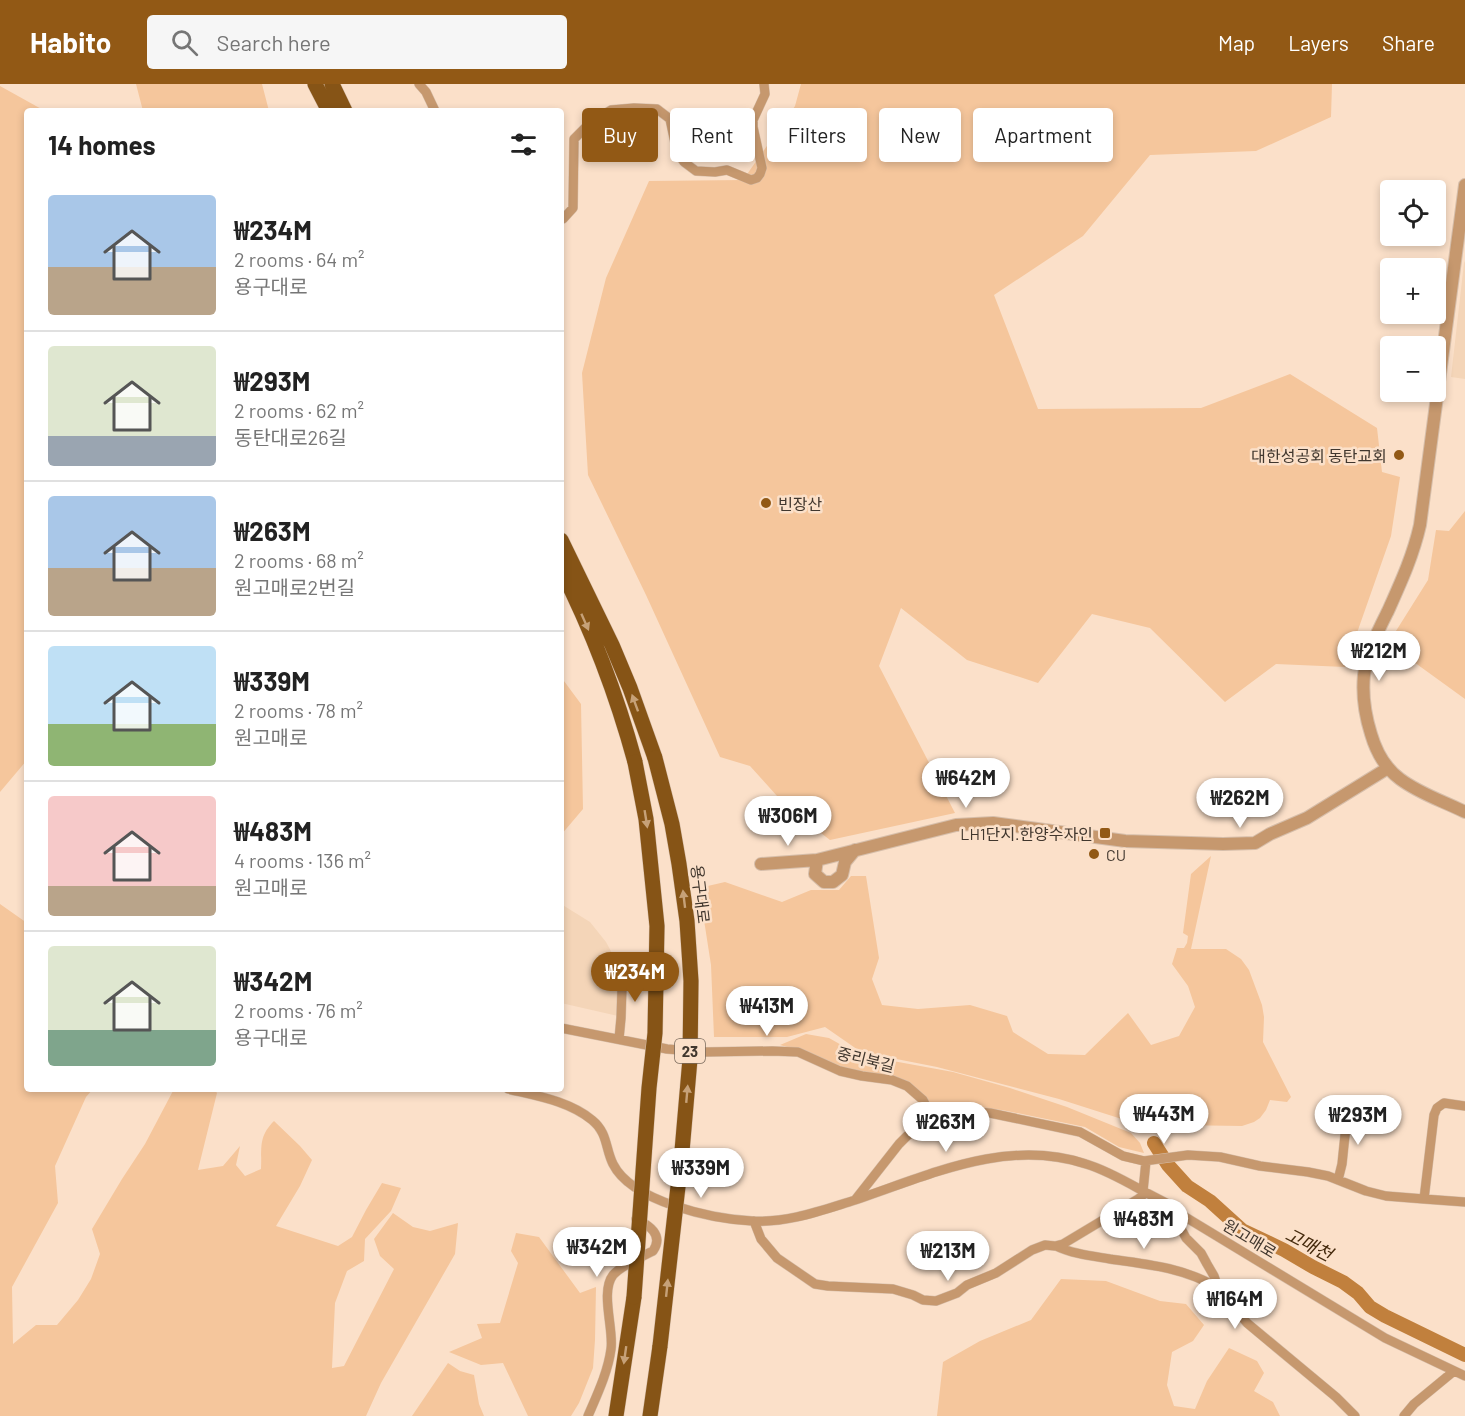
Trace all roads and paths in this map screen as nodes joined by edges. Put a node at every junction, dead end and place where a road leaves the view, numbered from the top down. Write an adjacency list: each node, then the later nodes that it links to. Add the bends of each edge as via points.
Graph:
1 (315, 84): 5 (highway)
2 (332, 84): 6 (highway)
3 (419, 84): 7 (street)
4 (764, 84): 9 (street, via 765,94 753,120 762,168 757,178 751,180 727,170 696,171 677,152 670,119 657,109 611,110 591,122 574,140 573,208)
5 (327, 108)
6 (344, 108)
7 (434, 108)
8 (1465, 184): 10 (street)
9 (564, 218)
10 (1462, 228): 13 (street, via 1416,546 1370,651 1364,674 1367,721)
11 (564, 546): 40 (highway, 용구대로 / 23, one-way to 11, bridge, via 690,1059 687,921 672,824 655,758 612,645)
12 (564, 576): 39 (highway, 23, one-way to 39, bridge, via 609,680 635,762 653,873 657,937 655,1033 634,1297)
13 (1388, 768): 14 (street, via 1417,791); 15 (street, via 1307,818 1255,843 1125,841 993,823 956,825)
14 (1465, 812)
15 (856, 849): 16 (street); 16 (street, via 845,862 842,875 833,882 824,882 815,874)
16 (817, 860): 17 (street)
17 (761, 864)
18 (617, 969): 20 (street, via 622,987)
19 (564, 1029): 20 (street, 중리북길)
20 (619, 1039): 24 (street, 중리북길, via 705,1052 798,1052 840,1071 907,1086 923,1100)
21 (521, 1092): 28 (street, via 560,1101 590,1118 603,1131 614,1165)
22 (1348, 1106): 26 (street)
23 (1465, 1106): 29 (street, via 1444,1103 1437,1108)
24 (934, 1121): 25 (street, via 990,1113 1075,1130 1123,1156); 30 (street, via 907,1136)
25 (1148, 1160): 26 (street, via 1207,1155); 27 (street)
26 (1338, 1180): 29 (street, via 1386,1196)
27 (1143, 1191): 30 (street, 원고매로, via 1085,1163 1034,1154 998,1156 950,1166); 32 (street, 원고매로); 34 (street, via 1138,1199)
28 (645, 1194): 33 (street, via 698,1212); 38 (street, via 634,1202 633,1217 651,1228 656,1247 619,1270 610,1282 611,1351)
29 (1424, 1199): 31 (street)
30 (855, 1200): 33 (street, 원고매로, via 808,1215)
31 (1465, 1202)
32 (1168, 1204): 35 (street, via 1186,1238 1201,1253); 36 (street, 원고매로, via 1385,1338)
33 (754, 1221): 34 (street, via 761,1239 777,1258 815,1284 893,1289 929,1301 957,1293 1045,1245)
34 (1056, 1246): 35 (street, via 1079,1254 1167,1268)
35 (1218, 1288): 41 (street, via 1247,1323)
36 (1454, 1371): 37 (street, 원고매로); 42 (street)
37 (1465, 1376)
38 (588, 1416)
39 (616, 1416)
40 (650, 1416)
41 (1355, 1416)
42 (1404, 1416)

